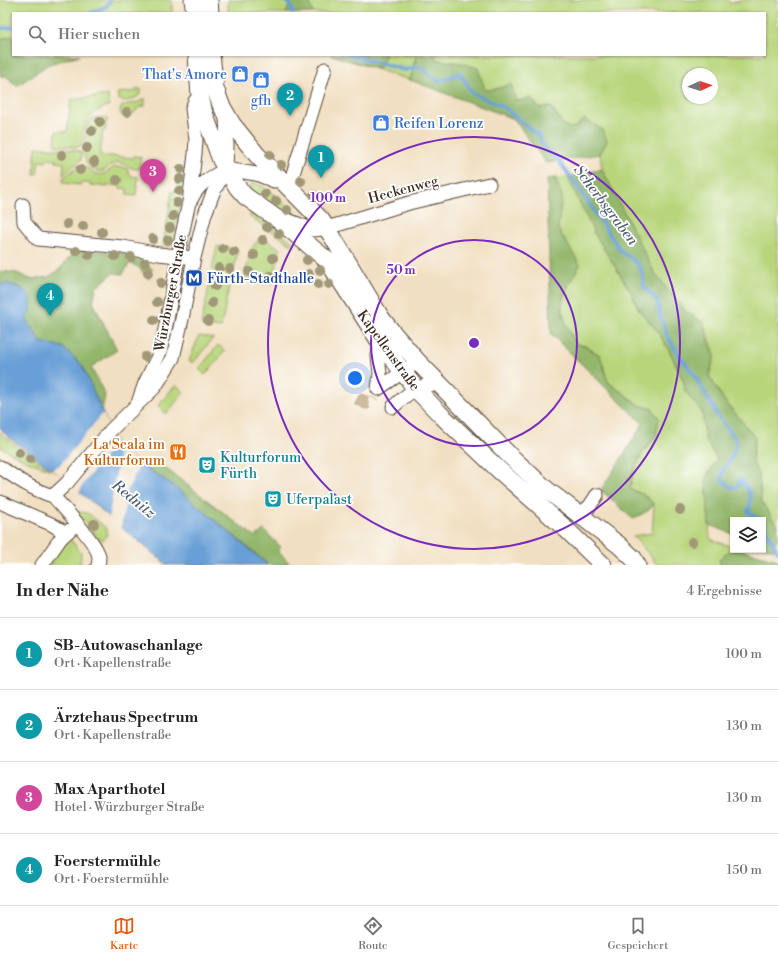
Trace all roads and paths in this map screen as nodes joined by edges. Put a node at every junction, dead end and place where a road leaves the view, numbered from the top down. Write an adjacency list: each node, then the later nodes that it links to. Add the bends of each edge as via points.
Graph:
1 (193, 0): 3 (main road)
2 (209, 0): 4 (main road)
3 (195, 12)
4 (210, 12)
5 (197, 56): 8 (main road, Würzburger Straße)
6 (211, 56): 9 (main road, Würzburger Straße, via 215,88)
7 (325, 69): 11 (street)
8 (200, 96): 10 (main road, Würzburger Straße, via 210,132); 13 (street, Würzburger Straße, via 192,108 196,140)
9 (226, 115): 10 (street, Würzburger Straße); 11 (main road, Kapellenstraße, via 245,142)
10 (226, 169): 11 (street, via 249,172 274,182); 13 (street, Würzburger Straße, via 207,180 195,191); 15 (main road, Kapellenstraße, via 245,196); 18 (street, Würzburger Straße, via 213,193)
11 (285, 183): 16 (main road, Kapellenstraße)
12 (488, 184): 16 (street, Heckenweg, via 409,203)
13 (189, 202): 17 (street, Würzburger Straße)
14 (23, 205): 17 (street, via 24,222 38,239 124,247)
15 (280, 221): 16 (street, Heckenweg, via 285,219 314,230); 19 (main road, Kapellenstraße, via 328,261)
16 (327, 228): 20 (main road, Kapellenstraße, via 381,318)
17 (178, 256): 18 (street); 24 (street, Würzburger Straße, via 160,352)
18 (194, 258): 24 (street, Würzburger Straße, via 173,358 155,387)
19 (380, 342): 21 (main road, Kapellenstraße); 21 (street, via 378,356 381,392)
20 (418, 362): 21 (street); 22 (main road, Kapellenstraße)
21 (398, 376): 23 (main road, Kapellenstraße)
22 (441, 385): 23 (street, via 425,385); 30 (main road, Kapellenstraße, via 510,456 547,490)
23 (416, 389): 25 (street); 35 (main road, Kapellenstraße, via 499,470)
24 (137, 404): 28 (street, Würzburger Straße, via 110,430 67,483)
25 (393, 407)
26 (0, 467): 28 (street, via 30,487)
27 (597, 495): 30 (street, via 589,507)
28 (53, 496): 31 (street)
29 (0, 502): 32 (street, via 52,524)
30 (580, 514): 36 (main road, Kapellenstraße, via 633,558)
31 (78, 524): 32 (street); 34 (street, via 95,546)
32 (66, 533): 33 (street)
33 (42, 565)
34 (98, 565)
35 (603, 565)
36 (637, 565)

